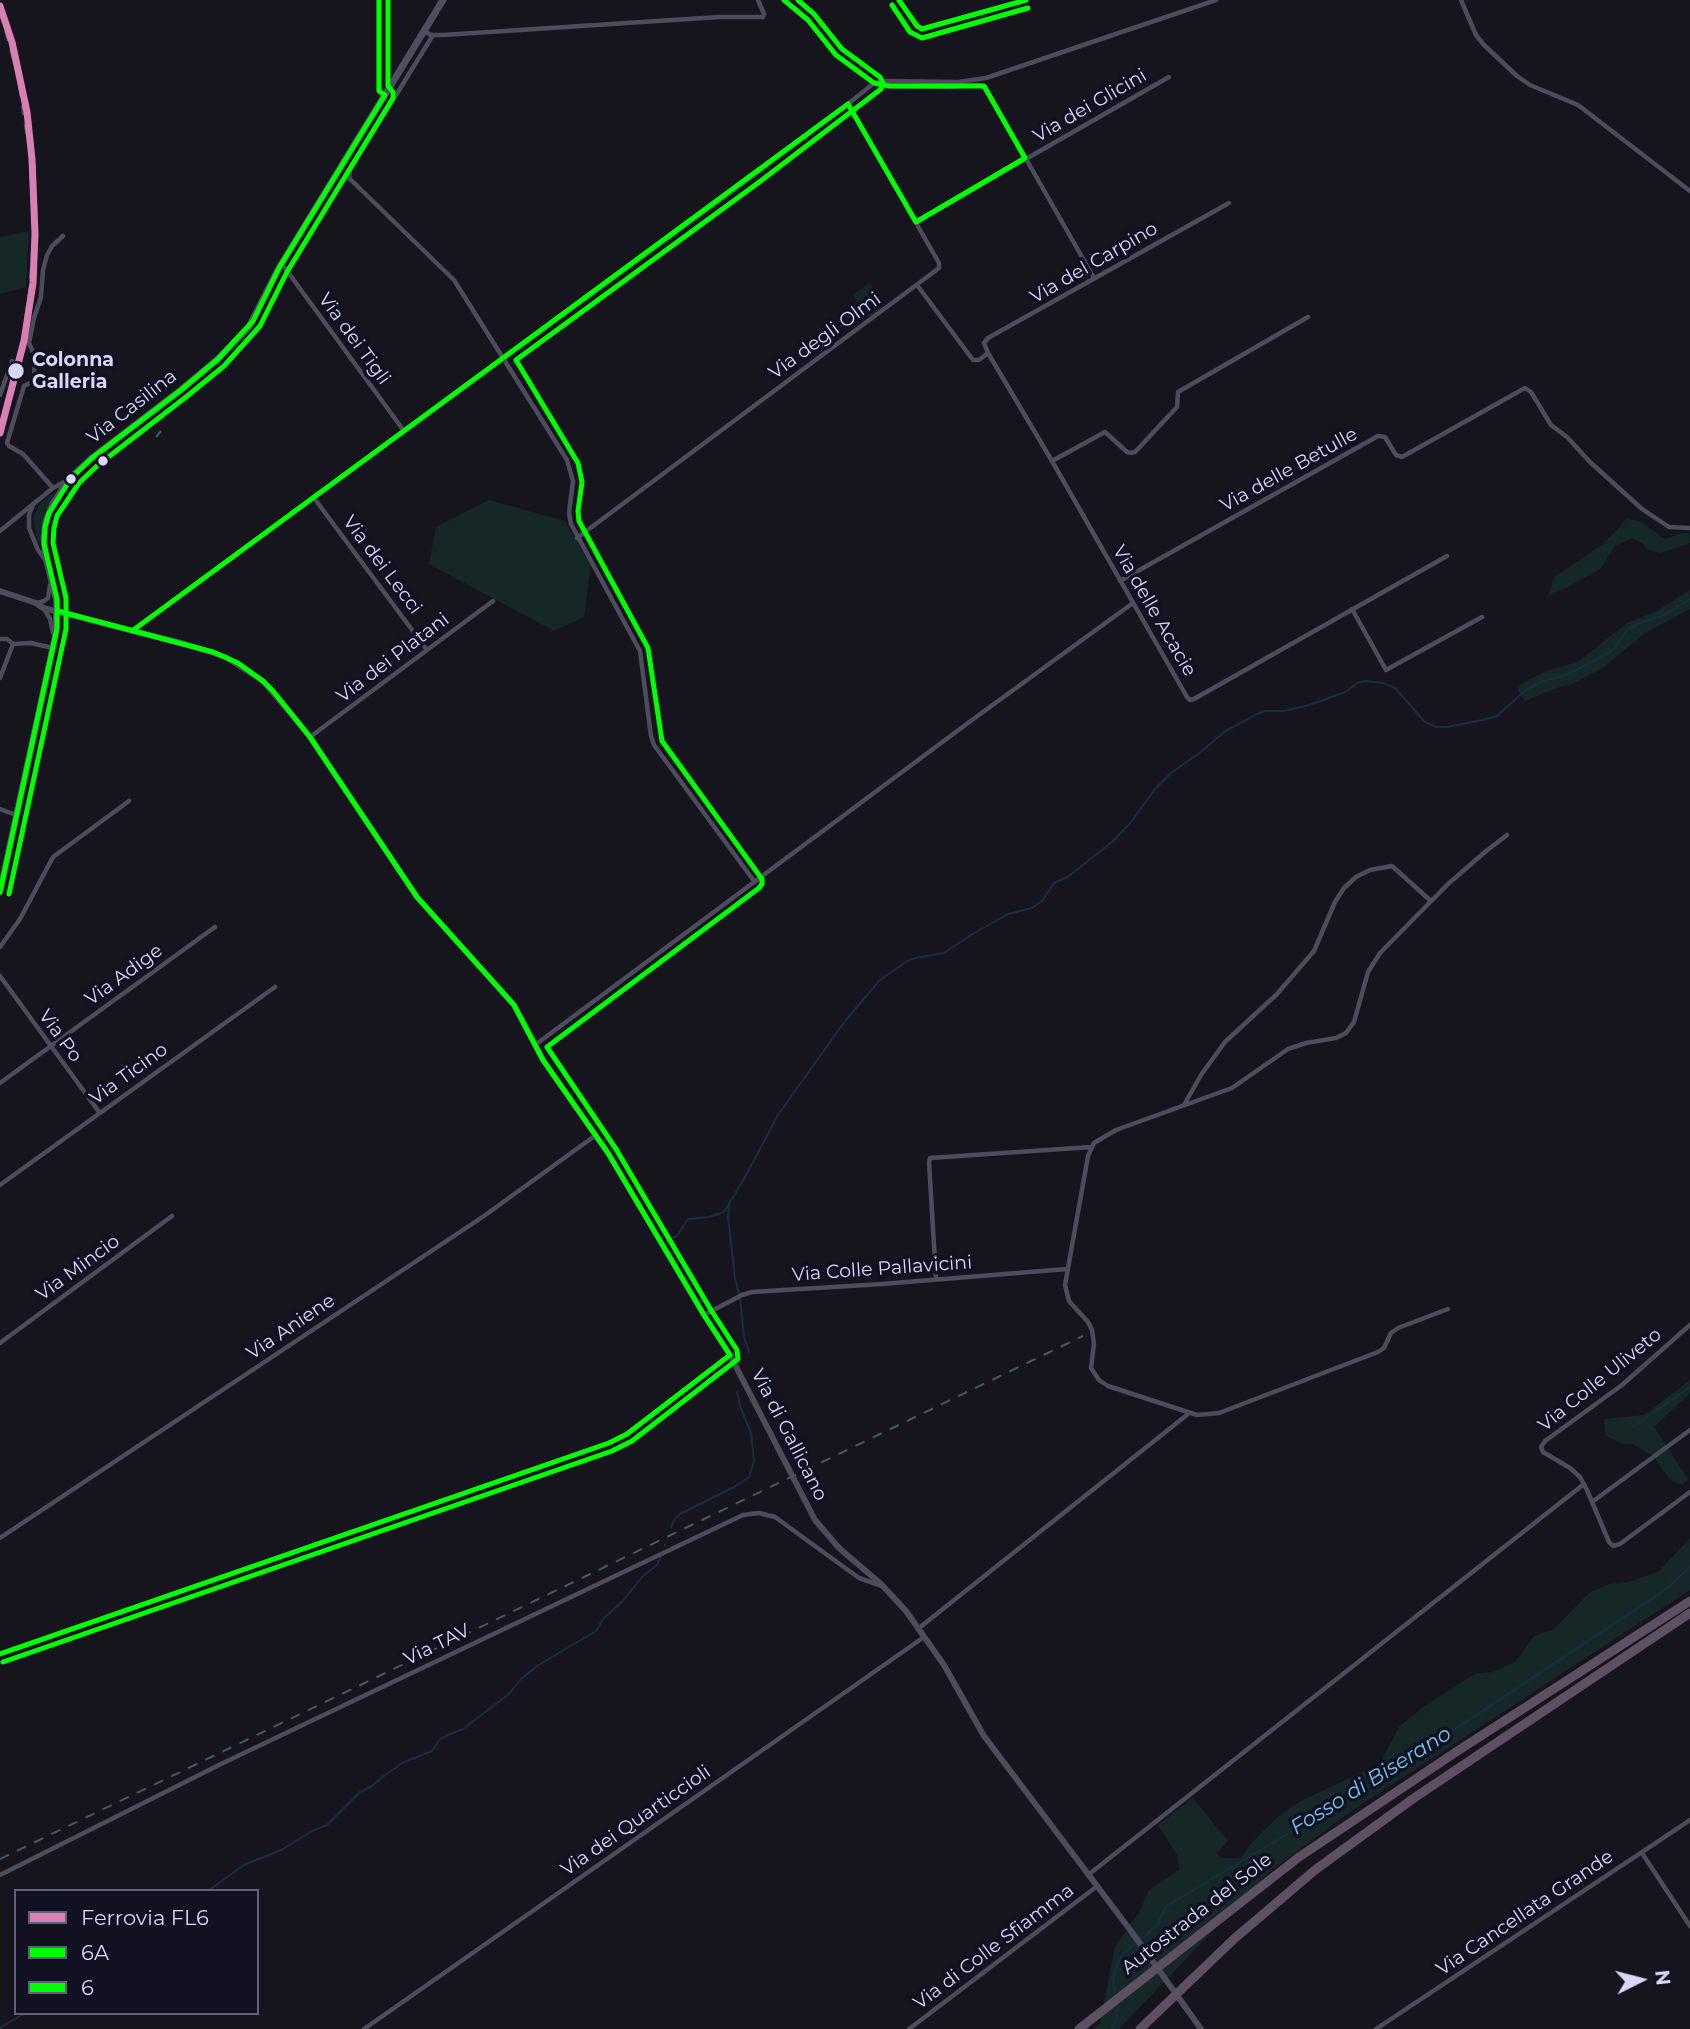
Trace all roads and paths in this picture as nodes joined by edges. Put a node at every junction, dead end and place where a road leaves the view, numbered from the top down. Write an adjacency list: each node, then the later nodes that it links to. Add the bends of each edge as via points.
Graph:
1 (379, 0): 13 (street, via 379,91)
2 (443, 0): 9 (main road, Via Casilina)
3 (758, 0): 10 (street, via 763,17)
4 (783, 0): 12 (street, via 836,55)
5 (898, 0): 6 (street, via 922,29)
6 (1026, 0)
7 (1216, 0): 12 (street, via 982,79)
8 (1461, 0): 16 (street, via 1476,35 1517,76 1578,106)
9 (424, 31): 10 (street); 13 (main road, Via Casilina)
10 (433, 35): 25 (street, via 348,176 454,279)
11 (1169, 77): 15 (street, Via dei Glicini)
12 (874, 83): 14 (street); 15 (street, via 982,85)
13 (385, 95): 20 (main road, Via Casilina)
14 (848, 104): 18 (street, Via degli Olmi); 25 (street)
15 (1026, 159): 18 (street, Via dei Glicini); 21 (street)
16 (1690, 191)
17 (1229, 203): 21 (street, Via del Carpino)
18 (916, 222): 22 (street, Via degli Olmi, via 939,265)
19 (63, 236): 31 (street, via 47,255 29,343 35,357 34,377 24,386 7,443)
20 (282, 264): 28 (street, Via dei Tigli); 30 (main road, Via Casilina, via 244,332 190,382)
21 (1094, 278): 24 (street, Via del Carpino, via 988,338 984,343)
22 (917, 285): 24 (street, via 973,360); 36 (street, Via degli Olmi)
23 (1308, 317): 29 (street, via 1179,391 1176,408 1135,452 1128,453 1105,432)
24 (988, 353): 29 (street, Via delle Acacie)
25 (504, 358): 28 (street); 36 (street, via 569,463 573,483 570,520)
26 (12, 361): 27 (street)
27 (0, 395)
28 (404, 431): 32 (street)
29 (1052, 461): 40 (street, Via delle Acacie)
30 (70, 478): 31 (street); 38 (main road, Via Casilina, via 46,521)
31 (53, 488): 33 (street)
32 (314, 498): 49 (street); 53 (street, Via dei Lecci)
33 (34, 504): 35 (street); 38 (street, via 29,528)
34 (1690, 528): 40 (street, Via delle Betulle, via 1665,526 1639,507 1550,424 1530,390 1524,388 1401,457 1385,437 1378,436)
35 (0, 531)
36 (578, 538): 60 (street, via 640,651 654,746)
37 (1447, 556): 46 (street, Via delle Acacie)
38 (47, 564): 39 (main road, Via Casilina)
39 (50, 574): 43 (street, via 48,598); 47 (main road, Via Casilina)
40 (1120, 581): 44 (street, Via delle Acacie)
41 (0, 591): 43 (street)
42 (492, 601): 53 (street, Via dei Platani)
43 (36, 603): 45 (street); 47 (street)
44 (1133, 603): 46 (street, Via delle Acacie, via 1192,700); 60 (street)
45 (43, 608): 47 (street); 52 (street, via 51,623)
46 (1352, 609): 48 (street, via 1386,670)
47 (58, 611): 49 (street, Via di Gallicano); 52 (main road, Via Casilina)
48 (1482, 617)
49 (132, 631): 55 (street, Via di Gallicano, via 238,663 262,681)
50 (0, 639): 51 (street)
51 (13, 644): 52 (street); 54 (street)
52 (54, 647): 58 (main road, Via Casilina)
53 (427, 650): 55 (street, Via dei Platani)
54 (0, 678)
55 (310, 737): 67 (street, Via di Gallicano, via 409,888 510,1000)
56 (129, 801): 64 (street, via 53,857)
57 (0, 809): 58 (street)
58 (17, 815): 61 (main road, Via Casilina)
59 (1507, 835): 62 (street)
60 (754, 881): 67 (street)
61 (0, 892)
62 (1432, 901): 70 (street, via 1374,961 1347,1032 1289,1049 1234,1087); 70 (street, via 1391,866 1353,879 1335,902 1314,951 1277,994 1225,1042)
63 (215, 927): 68 (street, Via Adige)
64 (0, 947)
65 (0, 976): 68 (street, Via Po)
66 (275, 987): 71 (street, Via Ticino)
67 (535, 1045): 72 (street, Via di Gallicano)
68 (49, 1046): 69 (street, Via Adige); 71 (street, Via Po)
69 (0, 1083)
70 (1184, 1106): 73 (street, via 1116,1130)
71 (99, 1112): 74 (street, Via Ticino)
72 (596, 1135): 79 (street, Via di Gallicano); 88 (street, Via Aniene, via 484,1216)
73 (1091, 1147): 76 (street); 77 (street, via 930,1158)
74 (0, 1185)
75 (172, 1216): 81 (street, Via Mincio)
76 (1067, 1269): 77 (street, Via Colle Pallavicini); 83 (street, via 1067,1296 1092,1330 1091,1364 1096,1377 1108,1386)
77 (936, 1279): 79 (street, Via Colle Pallavicini, via 749,1293)
78 (1448, 1309): 83 (street, via 1398,1328 1374,1354 1219,1413)
79 (704, 1315): 82 (street, Via di Gallicano)
80 (1690, 1325): 85 (street, Via Colle Uliveto, via 1622,1385 1542,1444 1543,1452 1570,1468)
81 (0, 1343)
82 (730, 1354): 89 (street, Via di Gallicano, via 815,1520); 94 (street, via 628,1434 609,1443)
83 (1188, 1413): 92 (street)
84 (1690, 1430): 87 (street)
85 (1584, 1483): 87 (street); 98 (street)
86 (1690, 1492): 87 (street, via 1615,1546 1609,1543)
87 (1592, 1502)
88 (0, 1538)
89 (882, 1586): 92 (street, Via di Gallicano); 97 (street, Via TAV, via 857,1577 775,1517 743,1515)
90 (1690, 1601): 103 (highway, Autostrada del Sole, via 1299,1857)
91 (1690, 1613): 104 (highway, Autostrada del Sole, via 1315,1870)
92 (919, 1628): 93 (street, Via di Gallicano)
93 (925, 1637): 98 (street, Via di Gallicano, via 984,1736); 101 (street, Via dei Quarticcioli)
94 (0, 1654)
95 (1690, 1820): 96 (street, Via Cancellata Grande)
96 (1642, 1853): 100 (street); 106 (street, Via Cancellata Grande)
97 (0, 1875)
98 (1087, 1875): 99 (street, Via di Gallicano)
99 (1096, 1887): 102 (street, Via di Colle Sfiamma); 105 (street, Via di Gallicano)
100 (1690, 1926)
101 (364, 2029)
102 (909, 2029)
103 (1079, 2029)
104 (1140, 2029)
105 (1201, 2029)
106 (1376, 2029)

